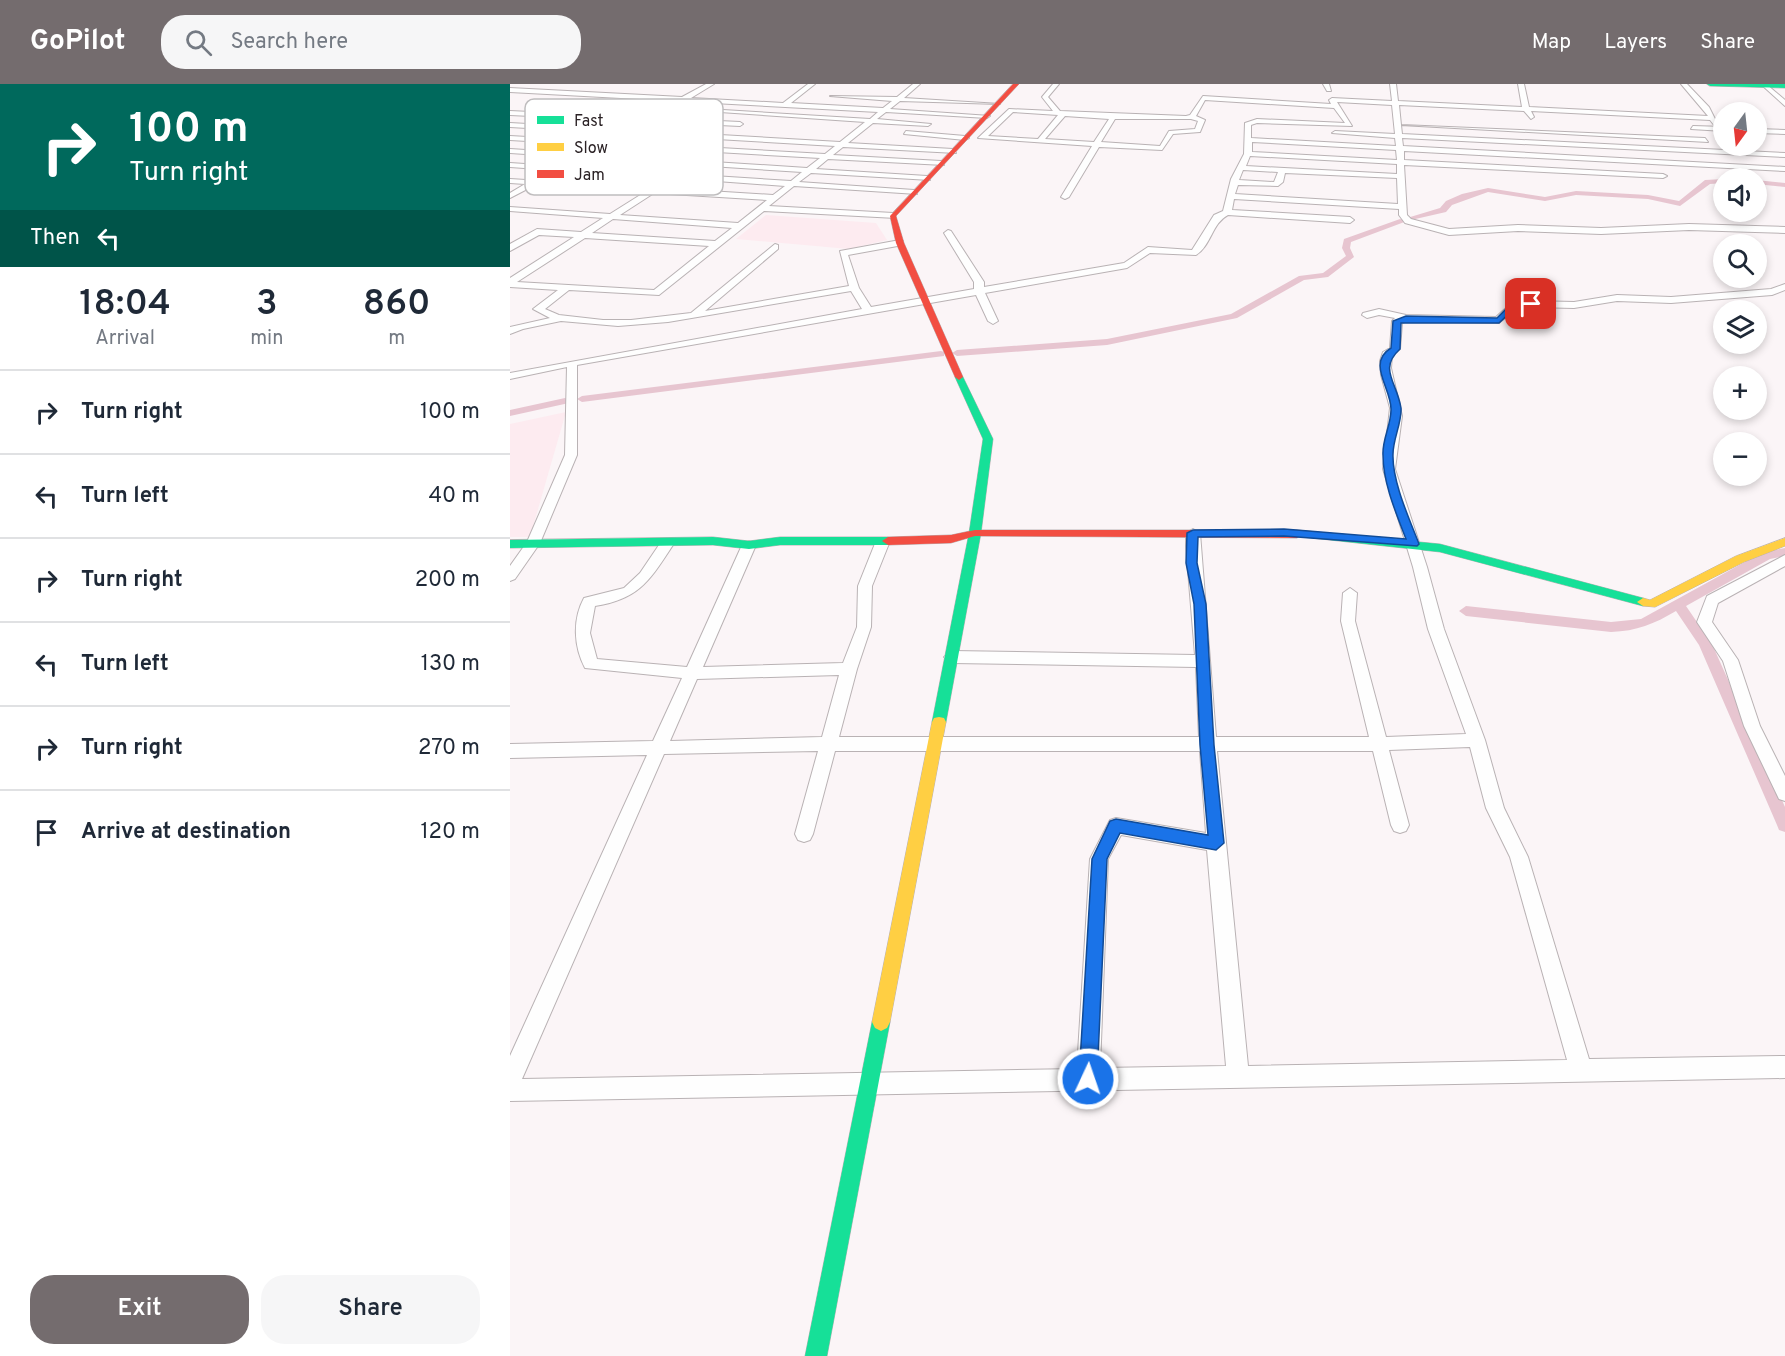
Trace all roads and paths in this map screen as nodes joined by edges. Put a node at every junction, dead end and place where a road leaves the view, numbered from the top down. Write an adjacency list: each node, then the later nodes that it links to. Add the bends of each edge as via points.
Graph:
1 (797, 84): 2 (street)
2 (812, 84): 8 (street); 25 (street)
3 (1056, 84): 48 (street, via 1045,97)
4 (1521, 84): 32 (street)
5 (1684, 84): 41 (street)
6 (1710, 84): 9 (main road)
7 (609, 85): 24 (street)
8 (823, 85)
9 (1766, 86): 10 (main road); 38 (street)
10 (1785, 86)
11 (712, 87): 16 (street)
12 (915, 87): 17 (street); 19 (street); 31 (street)
13 (690, 88): 16 (street)
14 (1330, 88): 39 (street)
15 (1393, 88): 21 (street); 23 (street); 35 (street)
16 (702, 89): 30 (street)
17 (901, 89)
18 (510, 90): 24 (street)
19 (924, 90)
20 (1005, 91): 31 (street); 70 (main road)
21 (1385, 92)
22 (789, 93): 25 (street)
23 (1405, 93)
24 (588, 94): 29 (street); 30 (street)
25 (800, 94): 26 (street); 37 (street)
26 (811, 94)
27 (822, 95): 31 (street)
28 (1513, 98): 32 (street)
29 (578, 99)
30 (684, 99)
31 (900, 99): 43 (street)
32 (1525, 99): 33 (street); 42 (street)
33 (1536, 100)
34 (723, 101): 37 (street)
35 (1395, 102): 39 (street); 42 (street); 50 (street)
36 (1617, 103): 51 (street)
37 (786, 104): 43 (street); 52 (street)
38 (1785, 104)
39 (1335, 105): 44 (street); 55 (street, via 1203,98); 61 (street)
40 (1695, 107): 41 (street)
41 (1707, 108): 56 (street)
42 (1526, 109): 51 (street); 59 (street)
43 (884, 110): 58 (street); 70 (street)
44 (1349, 111)
45 (510, 113): 46 (street)
46 (525, 113)
47 (723, 113): 52 (street)
48 (1061, 113): 54 (street); 92 (street); 92 (street, via 1009,110 982,138)
49 (1383, 113): 50 (street)
50 (1395, 114): 53 (street); 68 (street)
51 (1621, 114): 56 (street); 86 (street)
52 (769, 115): 58 (street); 67 (street)
53 (1406, 115)
54 (1113, 117): 55 (street); 95 (street)
55 (1192, 117): 95 (street, via 1202,120 1198,130 1171,132 1164,147)
56 (1711, 118)
57 (1521, 120): 59 (street)
58 (870, 121): 64 (street); 74 (street)
59 (1533, 121): 60 (street); 78 (street)
60 (1545, 121)
61 (1349, 122): 63 (street); 76 (street, via 1346,126 1257,121 1247,124)
62 (723, 123): 67 (street)
63 (1361, 123)
64 (941, 124)
65 (1385, 124): 68 (street)
66 (510, 125): 69 (street)
67 (751, 125): 87 (street)
68 (1396, 125): 78 (street); 85 (street)
69 (523, 126): 80 (street)
70 (973, 126): 81 (street); 101 (main road)
71 (1687, 128): 73 (street)
72 (849, 129): 74 (street)
73 (1713, 129)
74 (860, 130): 75 (street); 93 (street)
75 (871, 130)
76 (1247, 130): 77 (street); 90 (street)
77 (1258, 130)
78 (1538, 131): 86 (street); 96 (street)
79 (1767, 131): 83 (street)
80 (510, 132)
81 (895, 132)
82 (1302, 132): 85 (street)
83 (1785, 132)
84 (723, 136): 87 (street)
85 (1399, 136): 96 (street); 98 (street)
86 (1637, 136): 91 (street); 97 (street)
87 (734, 137): 93 (street); 94 (street)
88 (510, 138): 89 (street)
89 (525, 139)
90 (1248, 140): 98 (street); 104 (street)
91 (1713, 141)
92 (1039, 142): 95 (street)
93 (843, 143): 101 (street); 109 (street)
94 (723, 145)
95 (1095, 145): 135 (street)
96 (1544, 145): 97 (street); 107 (street)
97 (1643, 149): 103 (street); 110 (street)
98 (1400, 150): 107 (street); 111 (street)
99 (510, 151): 102 (street)
100 (723, 151): 109 (street)
101 (953, 151): 112 (main road)
102 (525, 152)
103 (1713, 152)
104 (1248, 154): 111 (street); 117 (street)
105 (1767, 154): 106 (street)
106 (1785, 155)
107 (1550, 156): 110 (street); 121 (street)
108 (1748, 156): 116 (street)
109 (826, 157): 112 (street); 119 (street)
110 (1651, 161): 116 (street); 121 (street, via 1665,179)
111 (1400, 162): 121 (street); 122 (street)
112 (941, 163): 123 (main road)
113 (510, 165): 115 (street)
114 (723, 165): 119 (street)
115 (525, 166)
116 (1758, 167): 118 (street)
117 (1241, 168): 120 (street); 127 (street)
118 (1785, 169)
119 (810, 170): 123 (street); 128 (street)
120 (1282, 170): 122 (street); 127 (street, via 1275,184)
121 (1553, 170)
122 (1400, 176): 140 (street)
123 (927, 178): 130 (main road)
124 (723, 179): 128 (street)
125 (510, 181): 126 (street)
126 (525, 182)
127 (1234, 182): 134 (street)
128 (792, 184): 130 (street); 136 (street)
129 (525, 188): 133 (street)
130 (914, 192): 146 (main road)
131 (647, 195): 138 (street)
132 (723, 195): 136 (street)
133 (510, 196)
134 (1230, 196): 137 (street); 144 (street)
135 (1065, 197)
136 (776, 198): 142 (street)
137 (1287, 200): 140 (street); 147 (street)
138 (638, 201): 139 (street); 145 (street)
139 (649, 201)
140 (1402, 207): 150 (street, via 1408,221 1449,232 1518,228)
141 (751, 208): 142 (street)
142 (762, 208): 146 (street); 149 (street)
143 (510, 209): 145 (street)
144 (1227, 212): 147 (street); 161 (street, via 1217,217 1193,253 1148,250 1127,266)
145 (613, 214): 149 (street); 152 (street)
146 (893, 216): 153 (main road)
147 (1286, 216): 148 (street)
148 (1350, 220)
149 (738, 226): 154 (street)
150 (1785, 230)
151 (948, 233): 161 (street, via 979,282)
152 (582, 234): 154 (street); 156 (street, via 537,232); 157 (street)
153 (900, 243): 160 (street, via 843,253); 162 (main road)
154 (719, 244): 159 (street, via 656,293)
155 (775, 247): 164 (street)
156 (510, 248)
157 (510, 283): 159 (street)
158 (1785, 287): 167 (street, via 1772,292 1671,300 1617,298 1574,305 1531,304 1509,310 1499,320)
159 (566, 288): 166 (street, via 538,309 544,315)
160 (854, 288): 163 (street); 164 (street)
161 (979, 291): 162 (street); 168 (street)
162 (924, 301): 163 (street); 172 (main road, via 988,440)
163 (868, 311): 170 (street)
164 (695, 314): 166 (street, via 638,323)
165 (1367, 315): 167 (street, via 1379,312)
166 (567, 318): 169 (street)
167 (1406, 318): 179 (street, via 1397,321 1395,349 1387,354 1383,364 1396,409 1389,469)
168 (993, 321)
169 (510, 331)
170 (572, 363): 171 (street); 176 (street, via 571,454)
171 (510, 376)
172 (975, 533): 173 (main road); 174 (main road, via 951,539); 184 (main road)
173 (1193, 533): 179 (main road, via 1284,533); 185 (street, via 1192,563 1200,604)
174 (883, 541): 180 (main road, via 780,540); 186 (street, via 865,586 864,627)
175 (669, 542): 176 (main road); 180 (main road); 187 (street, via 636,589 616,599 589,602 583,617 582,644 591,664)
176 (533, 543): 178 (main road); 182 (street)
177 (1785, 543): 179 (main road, via 1740,559 1651,604 1496,561)
178 (510, 544)
179 (1413, 544): 188 (street, via 1436,629)
180 (748, 545): 187 (street)
181 (1785, 560): 195 (street, via 1712,600 1704,622 1730,660 1752,726)
182 (510, 576)
183 (1350, 593): 191 (street, via 1348,621)
184 (952, 657): 185 (street); 190 (main road)
185 (1203, 661): 192 (street)
186 (849, 669): 187 (street); 189 (street)
187 (691, 673): 193 (street)
188 (1477, 740): 191 (street); 200 (street, via 1495,808 1519,857)
189 (829, 744): 190 (street); 193 (street); 197 (street)
190 (935, 744): 192 (street); 204 (main road)
191 (1377, 744): 192 (street); 196 (street)
192 (1207, 745): 198 (street)
193 (656, 750): 194 (street); 203 (street)
194 (510, 751)
195 (1785, 794)
196 (1400, 825)
197 (804, 834)
198 (1216, 843): 201 (street); 202 (street, via 1116,826 1099,859)
199 (1785, 1067): 200 (street)
200 (1581, 1070): 201 (street)
201 (1238, 1077): 202 (street)
202 (1088, 1079): 204 (street)
203 (510, 1081)
204 (870, 1083): 205 (street); 206 (main road)
205 (510, 1090)
206 (816, 1356)

